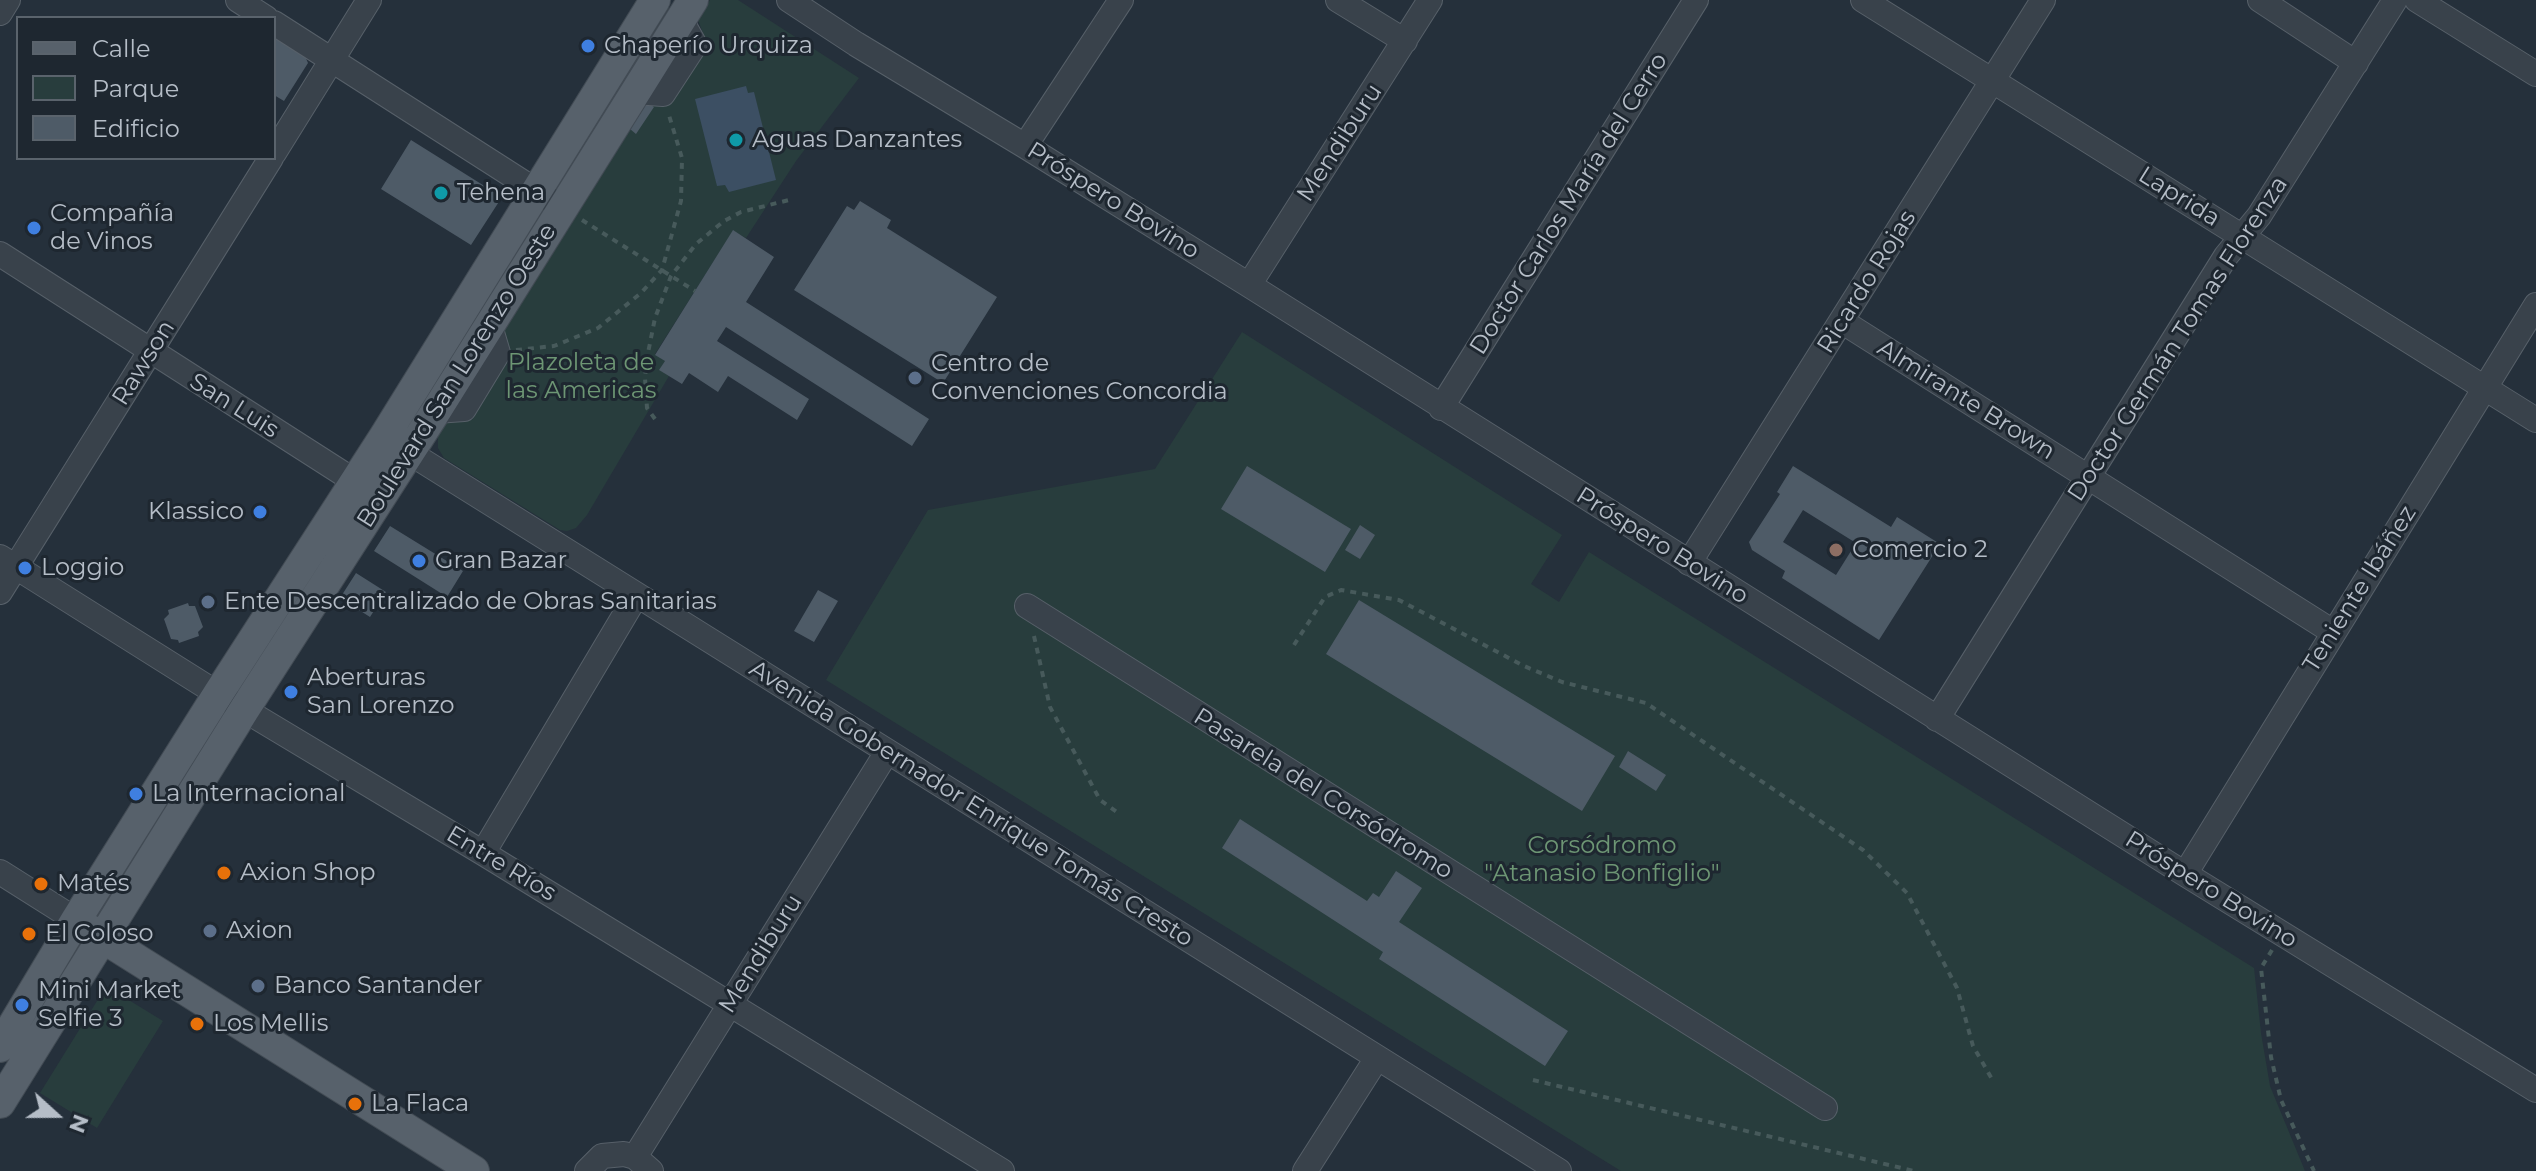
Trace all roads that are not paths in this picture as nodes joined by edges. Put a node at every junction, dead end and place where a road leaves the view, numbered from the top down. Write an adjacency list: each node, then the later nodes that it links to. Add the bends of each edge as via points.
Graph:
1 (8, 0): 16 (street)
2 (238, 0): 17 (street)
3 (369, 0): 20 (street, Rawson)
4 (655, 0): 27 (main road, Boulevard San Lorenzo Oeste)
5 (789, 0): 24 (street, Próspero Bovino)
6 (1121, 0): 24 (street)
7 (1338, 0): 19 (street)
8 (1430, 0): 19 (street, Mendiburu)
9 (1696, 0): 36 (street, Doctor Carlos María del Cerro)
10 (1863, 0): 23 (street, Laprida)
11 (2043, 0): 23 (street, Ricardo Rojas)
12 (2260, 0): 21 (street)
13 (2395, 0): 21 (street, Doctor Germán Tomas Florenza)
14 (2417, 0): 22 (street)
15 (687, 10): 28 (main road, Boulevard San Lorenzo Oeste, via 649,93)
16 (0, 13)
17 (263, 16)
18 (276, 24): 20 (street)
19 (1405, 41): 31 (street, Mendiburu)
20 (332, 60): 25 (street, Rawson); 27 (street)
21 (2356, 63): 29 (street, Doctor Germán Tomas Florenza)
22 (2536, 74)
23 (1992, 80): 29 (street, Laprida); 33 (street, Ricardo Rojas)
24 (1025, 146): 31 (street, Próspero Bovino)
25 (276, 150)
26 (270, 160): 34 (street, Rawson)
27 (537, 191): 28 (street); 38 (main road, Boulevard San Lorenzo Oeste)
28 (563, 208): 38 (main road, Boulevard San Lorenzo Oeste, via 494,340)
29 (2242, 237): 35 (street, Laprida); 39 (street, Doctor Germán Tomas Florenza)
30 (0, 254): 34 (street, San Luis)
31 (1249, 285): 36 (street, Próspero Bovino)
32 (2536, 305): 35 (street, Teniente Ibáñez)
33 (1843, 322): 39 (street, Almirante Brown); 42 (street, Ricardo Rojas)
34 (150, 352): 40 (street, San Luis); 41 (street, Rawson)
35 (2485, 388): 37 (street, Laprida); 46 (street, Teniente Ibáñez)
36 (1441, 408): 42 (street, Próspero Bovino)
37 (2536, 420)
38 (396, 456): 40 (main road, Boulevard San Lorenzo Oeste); 40 (street); 44 (street, Avenida Gobernador Enrique Tomás Cresto); 48 (main road, Boulevard San Lorenzo Oeste)
39 (2087, 477): 46 (street, Almirante Brown); 49 (street, Doctor Germán Tomas Florenza)
40 (356, 482): 47 (main road, Boulevard San Lorenzo Oeste)
41 (8, 562): 43 (street, Rawson); 47 (street, Entre Ríos)
42 (1689, 563): 49 (street, Próspero Bovino)
43 (0, 592)
44 (636, 596): 50 (street, Avenida Gobernador Enrique Tomás Cresto); 51 (street)
45 (1027, 606): 61 (street, Pasarela del Corsódromo)
46 (2333, 632): 53 (street, Teniente Ibáñez)
47 (218, 694): 48 (street, Entre Ríos); 54 (main road, Boulevard San Lorenzo Oeste)
48 (244, 710): 51 (street, Entre Ríos); 55 (main road, Boulevard San Lorenzo Oeste)
49 (1937, 719): 53 (street, Próspero Bovino)
50 (887, 752): 56 (street, Mendiburu); 58 (street, Avenida Gobernador Enrique Tomás Cresto)
51 (483, 853): 56 (street, Entre Ríos)
52 (0, 872): 54 (street)
53 (2185, 874): 59 (street, Próspero Bovino)
54 (76, 920): 55 (main road); 57 (main road, Boulevard San Lorenzo Oeste)
55 (101, 939): 60 (main road, Boulevard San Lorenzo Oeste); 63 (main road)
56 (730, 1003): 62 (street, Mendiburu); 65 (street, Entre Ríos)
57 (0, 1047)
58 (1377, 1058): 66 (street); 67 (street, Avenida Gobernador Enrique Tomás Cresto)
59 (2536, 1090)
60 (0, 1103)
61 (1825, 1108)
62 (643, 1164): 64 (street, Mendiburu, via 624,1154 602,1156)
63 (474, 1171)
64 (587, 1171)
65 (1002, 1171)
66 (1305, 1171)
67 (1559, 1171)

